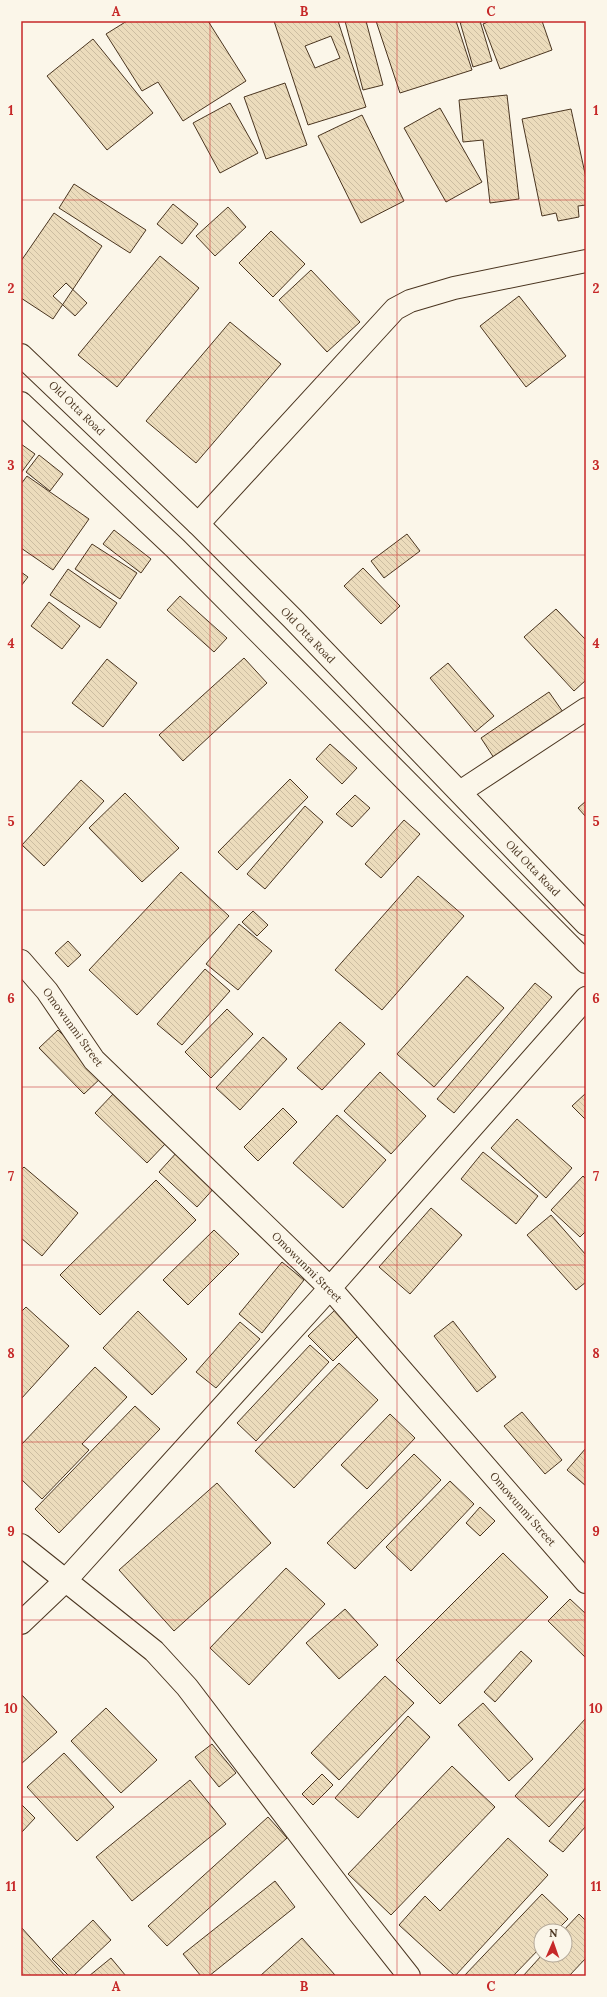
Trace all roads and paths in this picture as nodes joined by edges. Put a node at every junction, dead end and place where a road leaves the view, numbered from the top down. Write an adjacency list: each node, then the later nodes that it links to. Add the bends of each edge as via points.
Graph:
1 (586, 261): 4 (street, via 454,288 410,301 395,309)
2 (21, 355): 4 (street, Old Otta Road)
3 (21, 403): 9 (street, via 175,548)
4 (198, 524): 6 (street, Old Otta Road)
5 (586, 709): 6 (street)
6 (460, 792): 7 (street, Old Otta Road)
7 (586, 924)
8 (21, 961): 11 (street, Omowunmi Street, via 47,991 94,1060)
9 (586, 962)
10 (586, 998): 11 (street)
11 (330, 1288): 13 (street); 14 (street, Omowunmi Street)
12 (21, 1545): 13 (street)
13 (65, 1581): 15 (street); 16 (street, via 154,1651 187,1687)
14 (586, 1582)
15 (21, 1623)
16 (409, 1976)

